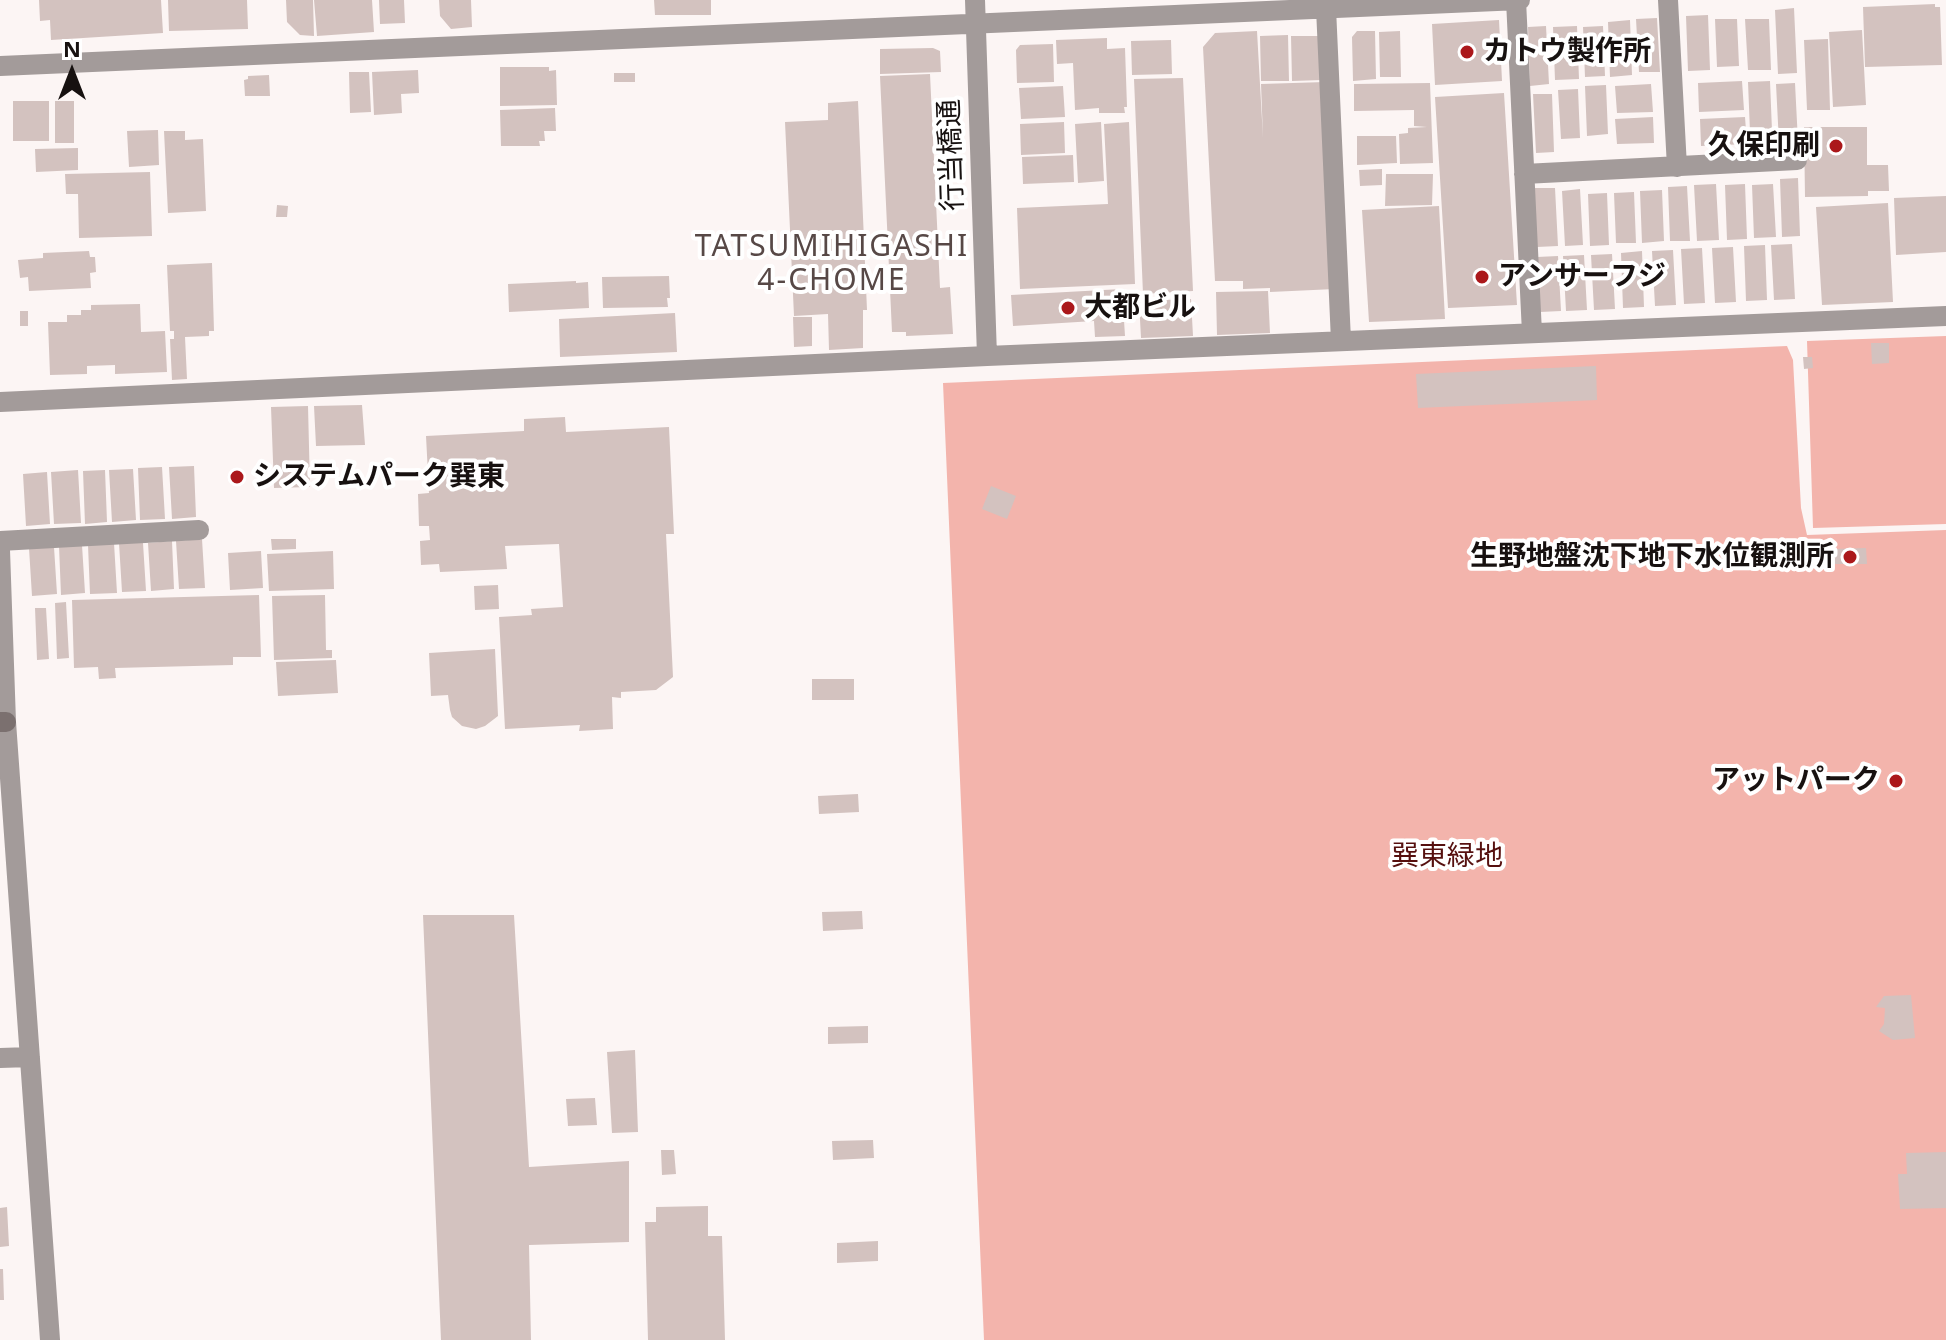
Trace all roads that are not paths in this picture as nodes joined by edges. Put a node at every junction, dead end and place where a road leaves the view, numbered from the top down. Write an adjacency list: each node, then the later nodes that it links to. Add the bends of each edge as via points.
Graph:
1 (975, 0): 5 (street, 行当橋通)
2 (1518, 0): 4 (street); 9 (street)
3 (1668, 0): 8 (street)
4 (1319, 6): 5 (street); 12 (street)
5 (976, 24): 6 (street); 13 (street, 行当橋通)
6 (0, 66)
7 (1797, 160): 8 (street)
8 (1677, 167): 9 (street)
9 (1524, 174): 11 (street)
10 (1946, 316): 11 (street)
11 (1532, 333): 12 (street)
12 (1341, 341): 13 (street)
13 (987, 356): 14 (street)
14 (0, 402)
15 (199, 530): 16 (street)
16 (0, 541)
17 (0, 550): 18 (street)
18 (3, 722): 19 (street)
19 (30, 1057): 20 (street); 21 (street)
20 (0, 1058)
21 (50, 1340)

